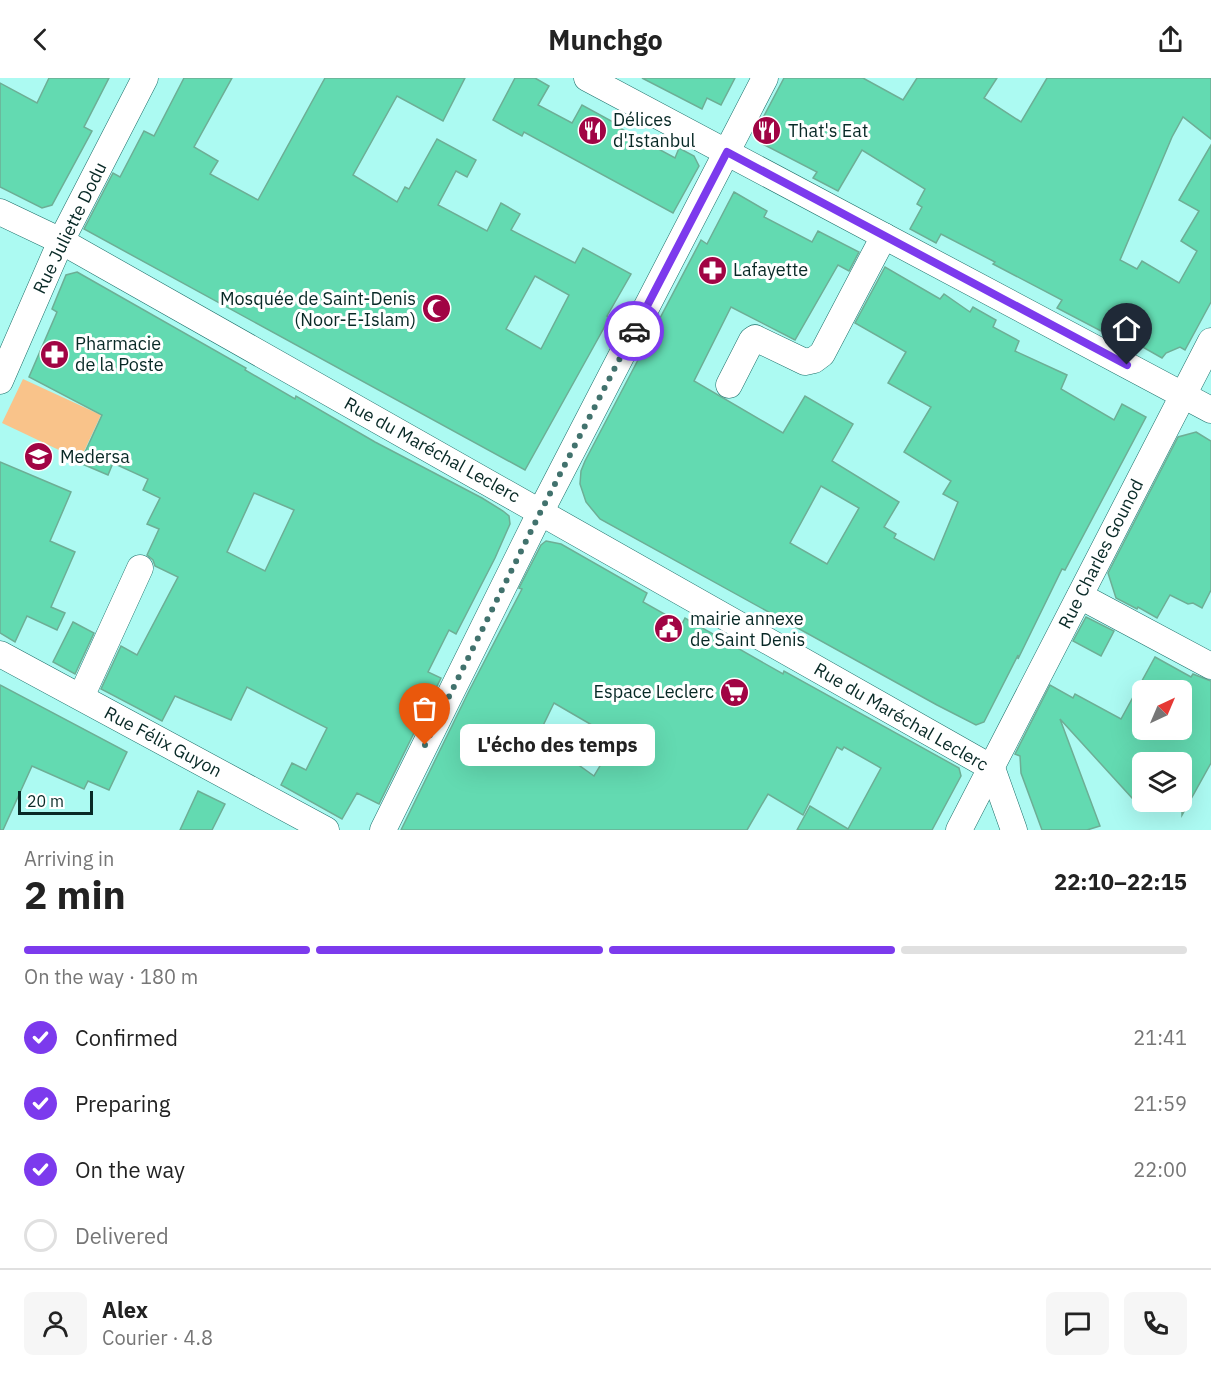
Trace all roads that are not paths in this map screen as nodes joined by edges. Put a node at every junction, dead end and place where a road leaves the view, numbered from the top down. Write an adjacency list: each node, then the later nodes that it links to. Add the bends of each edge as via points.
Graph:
1 (145, 78): 7 (street, Rue Juliette Dodu)
2 (587, 78): 4 (street)
3 (765, 78): 4 (street)
4 (727, 152): 6 (street); 13 (street)
5 (0, 212): 7 (street, Rue du Maréchal Leclerc)
6 (884, 236): 10 (street, via 822,354 805,362 755,338); 11 (street)
7 (61, 241): 9 (street, Rue Juliette Dodu); 13 (street, Rue du Maréchal Leclerc)
8 (1211, 341): 11 (street, Rue Charles Gounod)
9 (0, 381)
10 (729, 385)
11 (1183, 395): 12 (street); 15 (street, Rue Charles Gounod)
12 (1211, 410)
13 (541, 511): 19 (street, Rue du Maréchal Leclerc); 21 (street)
14 (140, 568): 18 (street)
15 (1080, 596): 17 (street); 19 (street, Rue Charles Gounod)
16 (0, 654): 18 (street, Rue Félix Guyon)
17 (1211, 666)
18 (81, 697): 20 (street, Rue Félix Guyon)
19 (992, 768): 22 (street, Rue Charles Gounod); 23 (street, Rue du Maréchal Leclerc)
20 (326, 830)
21 (383, 830)
22 (959, 830)
23 (1014, 830)

